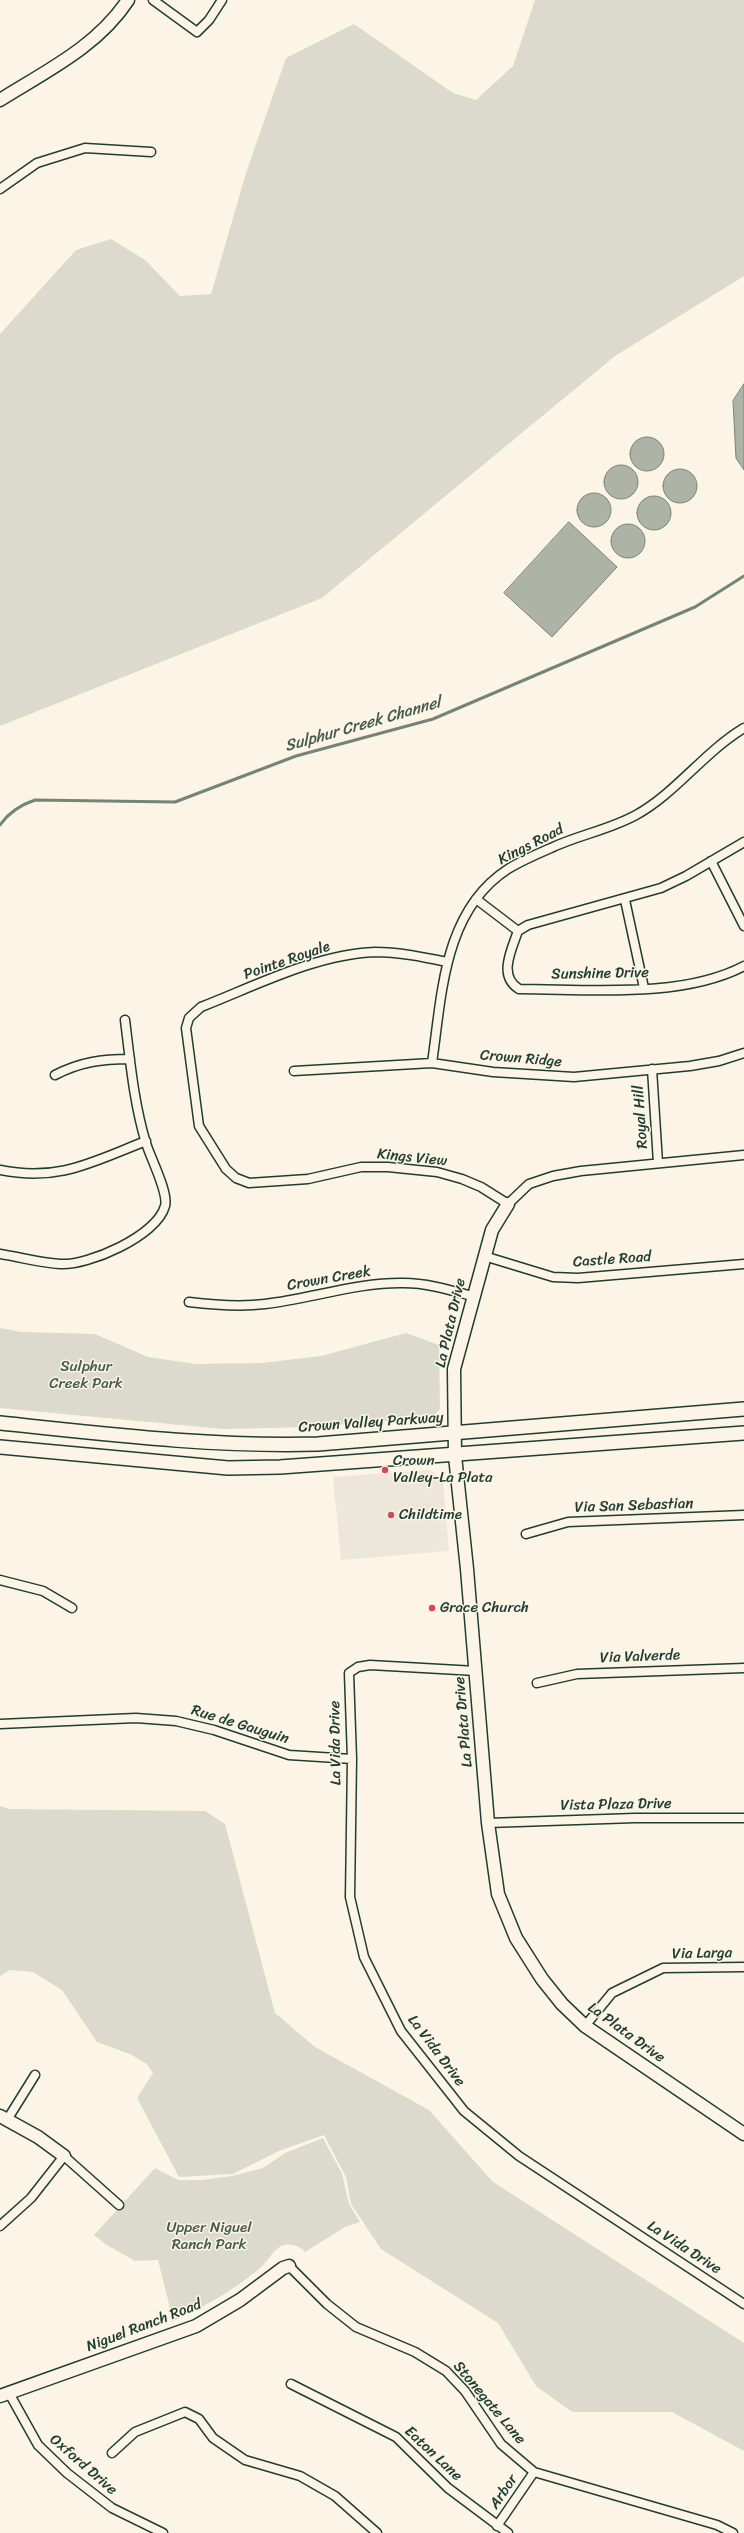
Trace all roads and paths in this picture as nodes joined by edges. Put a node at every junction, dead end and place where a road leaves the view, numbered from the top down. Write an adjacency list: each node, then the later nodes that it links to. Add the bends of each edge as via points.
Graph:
1 (128, 0): 4 (street, via 102,32 76,54)
2 (153, 0): 3 (street, via 197,32 209,20)
3 (222, 0)
4 (0, 100)
5 (151, 152): 6 (street, via 85,148 38,162)
6 (0, 189)
7 (744, 728): 10 (street, Kings Road, via 727,739 666,793 636,815 552,847 507,870)
8 (744, 842): 9 (street)
9 (710, 861): 11 (street, via 661,888); 12 (street)
10 (476, 900): 13 (street); 14 (street, Kings Road, via 462,920)
11 (625, 900): 13 (street, via 608,901 528,925); 16 (street)
12 (744, 926)
13 (518, 931): 16 (street, Sunshine Drive, via 506,974 510,984 519,989)
14 (447, 962): 17 (street, Pointe Royale, via 403,953 374,952 344,956 316,963 201,1007); 21 (street, Kings Road)
15 (744, 966): 16 (street, Sunshine Drive, via 713,978 681,985)
16 (644, 988)
17 (189, 1018): 29 (street, Kings View, via 186,1028 199,1126 226,1168 236,1178 249,1183 308,1179 361,1168 388,1167 437,1172 462,1179 481,1187)
18 (125, 1020): 20 (street)
19 (744, 1053): 22 (street, Crown Ridge, via 719,1061)
20 (130, 1059): 24 (street, via 100,1059 75,1065); 25 (street)
21 (432, 1063): 22 (street, Crown Ridge, via 493,1072 574,1077); 23 (street, Crown Ridge)
22 (652, 1069): 27 (street, Royal Hill)
23 (294, 1071)
24 (55, 1075)
25 (146, 1141): 28 (street, via 71,1170 39,1175); 30 (street, via 166,1206 160,1216 140,1235 115,1250 94,1258 62,1264)
26 (744, 1155): 27 (street)
27 (658, 1163): 29 (street, via 581,1170 553,1176 529,1184)
28 (0, 1170)
29 (508, 1204): 31 (street, La Plata Drive, via 492,1230)
30 (0, 1254)
31 (484, 1256): 32 (street, Castle Road, via 553,1277 578,1278); 33 (street, La Plata Drive)
32 (744, 1264)
33 (472, 1296): 34 (street, Crown Creek, via 432,1286 403,1283 373,1285 264,1304 216,1305); 37 (street, La Plata Drive, via 454,1369)
34 (189, 1302)
35 (744, 1409): 37 (main road, Crown Valley Parkway)
36 (0, 1422): 37 (main road, Crown Valley Parkway, via 224,1445 318,1444)
37 (454, 1433): 40 (street, La Plata Drive)
38 (744, 1433): 40 (main road)
39 (0, 1447): 40 (main road, via 228,1468)
40 (455, 1456): 46 (street, La Plata Drive)
41 (744, 1515): 42 (street, Via San Sebastian, via 568,1522)
42 (526, 1534)
43 (0, 1580): 44 (street, via 43,1591)
44 (72, 1608)
45 (744, 1668): 47 (street, Via Valverde, via 577,1674)
46 (476, 1671): 49 (street, La Vida Drive, via 370,1665 358,1667 349,1673); 51 (street, La Plata Drive)
47 (537, 1683)
48 (0, 1724): 49 (street, Rue de Gauguin, via 136,1718 176,1721 214,1730 289,1756)
49 (352, 1759): 61 (street, La Vida Drive, via 350,1897 364,1957 401,2031 464,2111 518,2156)
50 (744, 1818): 51 (street, Vista Plaza Drive, via 635,1818)
51 (488, 1823): 53 (street, La Plata Drive, via 498,1894 516,1938 542,1979 562,2004)
52 (744, 1967): 53 (street, Via Larga, via 663,1968 612,1993)
53 (585, 2026): 56 (street, La Plata Drive)
54 (35, 2075): 55 (street)
55 (3, 2118): 57 (street, via 38,2137)
56 (744, 2134)
57 (64, 2156): 58 (street); 59 (street, via 31,2198)
58 (119, 2205)
59 (0, 2226)
60 (289, 2266): 63 (street, Niguel Ranch Road, via 240,2300 196,2326); 65 (street, Stonegate Lane, via 327,2304 356,2327 415,2352 446,2370 465,2391 501,2444)
61 (744, 2304)
62 (291, 2384): 66 (street, Eaton Lane, via 396,2437 448,2488)
63 (5, 2394): 67 (street, Oxford Drive, via 38,2445 67,2473 112,2508)
64 (112, 2453): 68 (street, via 135,2432 186,2412 198,2419 213,2438 245,2460 300,2476 335,2496)
65 (534, 2472): 66 (street, Arbor); 70 (street, Stonegate Lane, via 717,2525)
66 (497, 2526): 69 (street, Eaton Lane)
67 (163, 2533)
68 (377, 2533)
69 (508, 2533)
70 (733, 2533)

